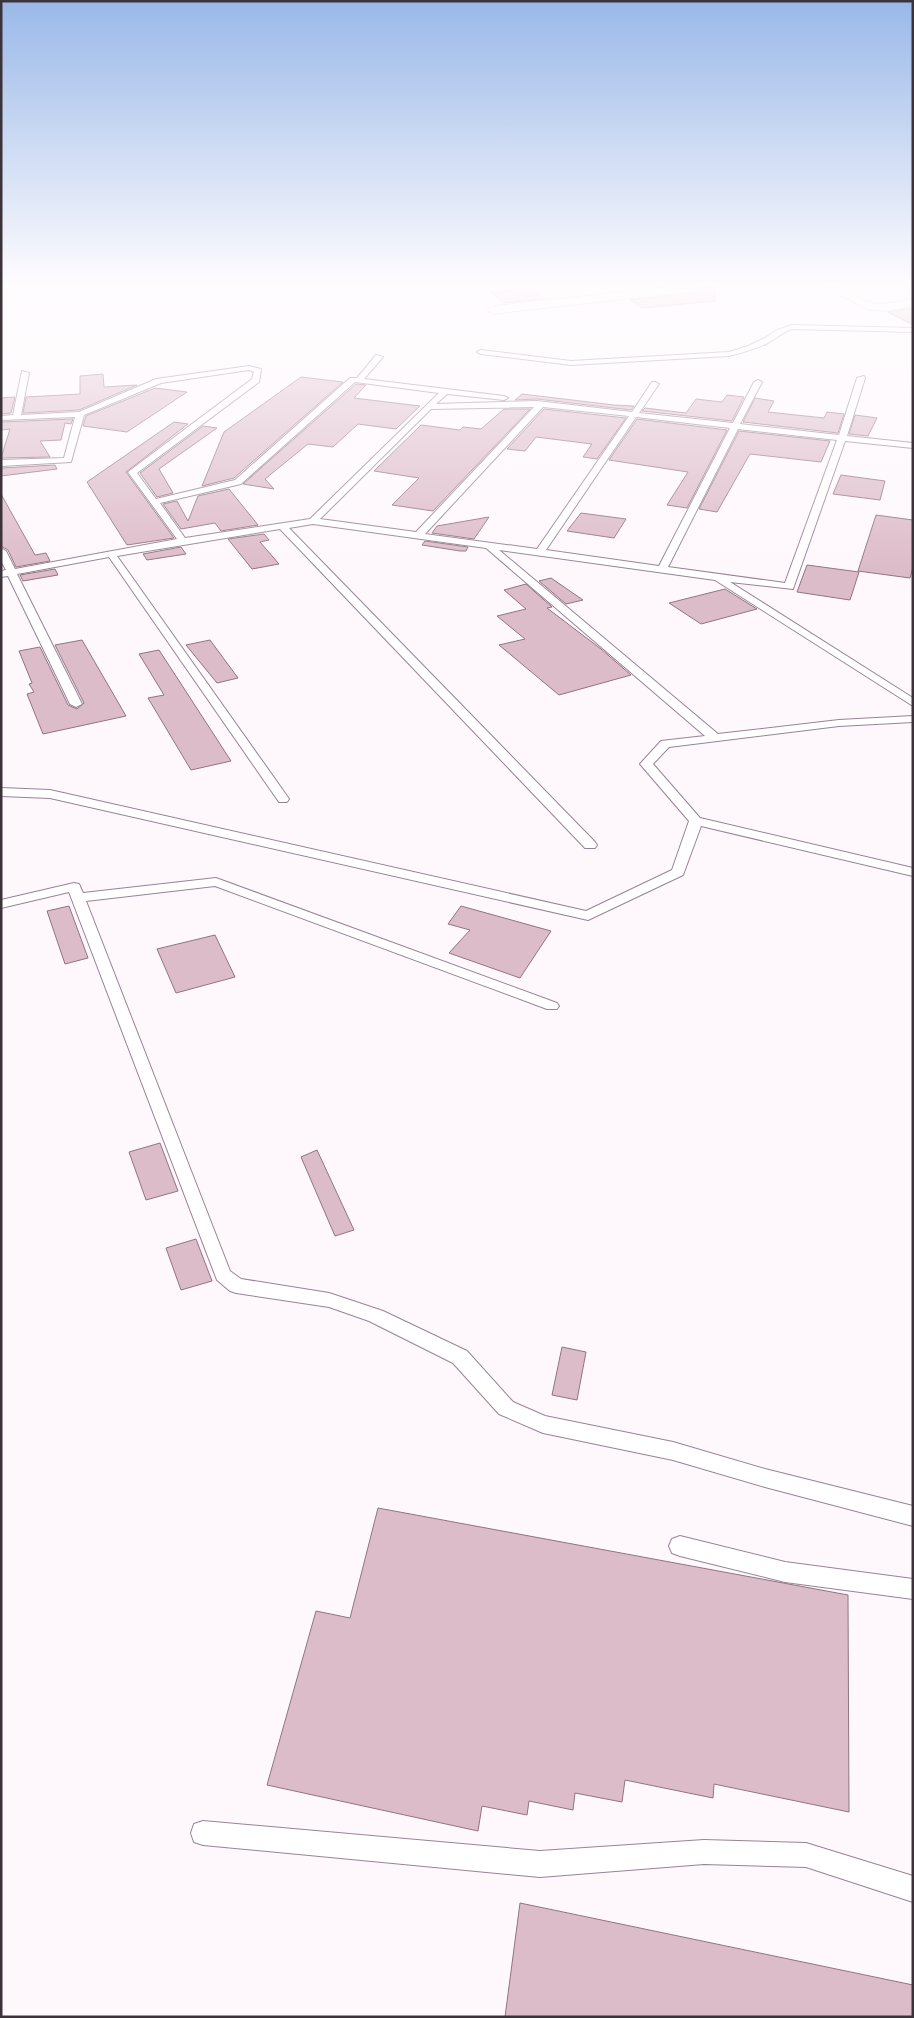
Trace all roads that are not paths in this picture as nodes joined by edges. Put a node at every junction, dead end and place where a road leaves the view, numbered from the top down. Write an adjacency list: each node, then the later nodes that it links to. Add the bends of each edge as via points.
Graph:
1 (24, 381): 14 (lane)
2 (158, 381): 12 (lane)
3 (254, 381): 20 (lane, via 132,472)
4 (353, 381): 20 (lane, via 238,482)
5 (368, 381): 9 (lane)
6 (860, 381): 17 (lane)
7 (758, 382): 16 (lane)
8 (655, 384): 13 (lane)
9 (445, 391): 10 (lane); 11 (lane)
10 (541, 404): 11 (lane); 13 (lane); 23 (lane)
11 (429, 407): 21 (lane)
12 (80, 414): 14 (lane); 19 (lane, via 68,460)
13 (634, 414): 16 (lane); 27 (lane)
14 (17, 417): 15 (lane)
15 (1, 418)
16 (736, 426): 17 (lane); 29 (lane)
17 (842, 438): 18 (lane); 31 (lane, via 789,587)
18 (913, 446)
19 (1, 463)
20 (154, 502): 24 (lane)
21 (313, 521): 22 (lane); 23 (lane)
22 (282, 526): 24 (lane); 39 (lane)
23 (419, 535): 25 (lane)
24 (183, 541): 28 (lane)
25 (488, 545): 27 (lane); 35 (lane)
26 (1, 551): 30 (lane)
27 (540, 552): 29 (lane)
28 (111, 554): 30 (lane); 37 (lane)
29 (662, 569): 31 (lane)
30 (6, 573): 33 (lane)
31 (714, 576): 32 (lane)
32 (913, 703)
33 (76, 704)
34 (913, 719): 35 (lane, via 839,723)
35 (715, 738): 38 (lane, via 665,744 646,764)
36 (1, 792): 38 (lane, via 50,794 588,916 678,872)
37 (283, 799)
38 (696, 821): 40 (lane)
39 (590, 845)
40 (913, 872)
41 (78, 898): 42 (lane, via 74,887); 43 (lane, via 216,882); 44 (lane, via 223,1275 236,1286 329,1300 376,1316 460,1357 506,1408 543,1424 673,1451)
42 (1, 904)
43 (552, 1006)
44 (913, 1516)
45 (680, 1546): 46 (lane, via 785,1572)
46 (913, 1589)
47 (203, 1834): 48 (lane, via 540,1864 704,1852 806,1855)
48 (913, 1889)

